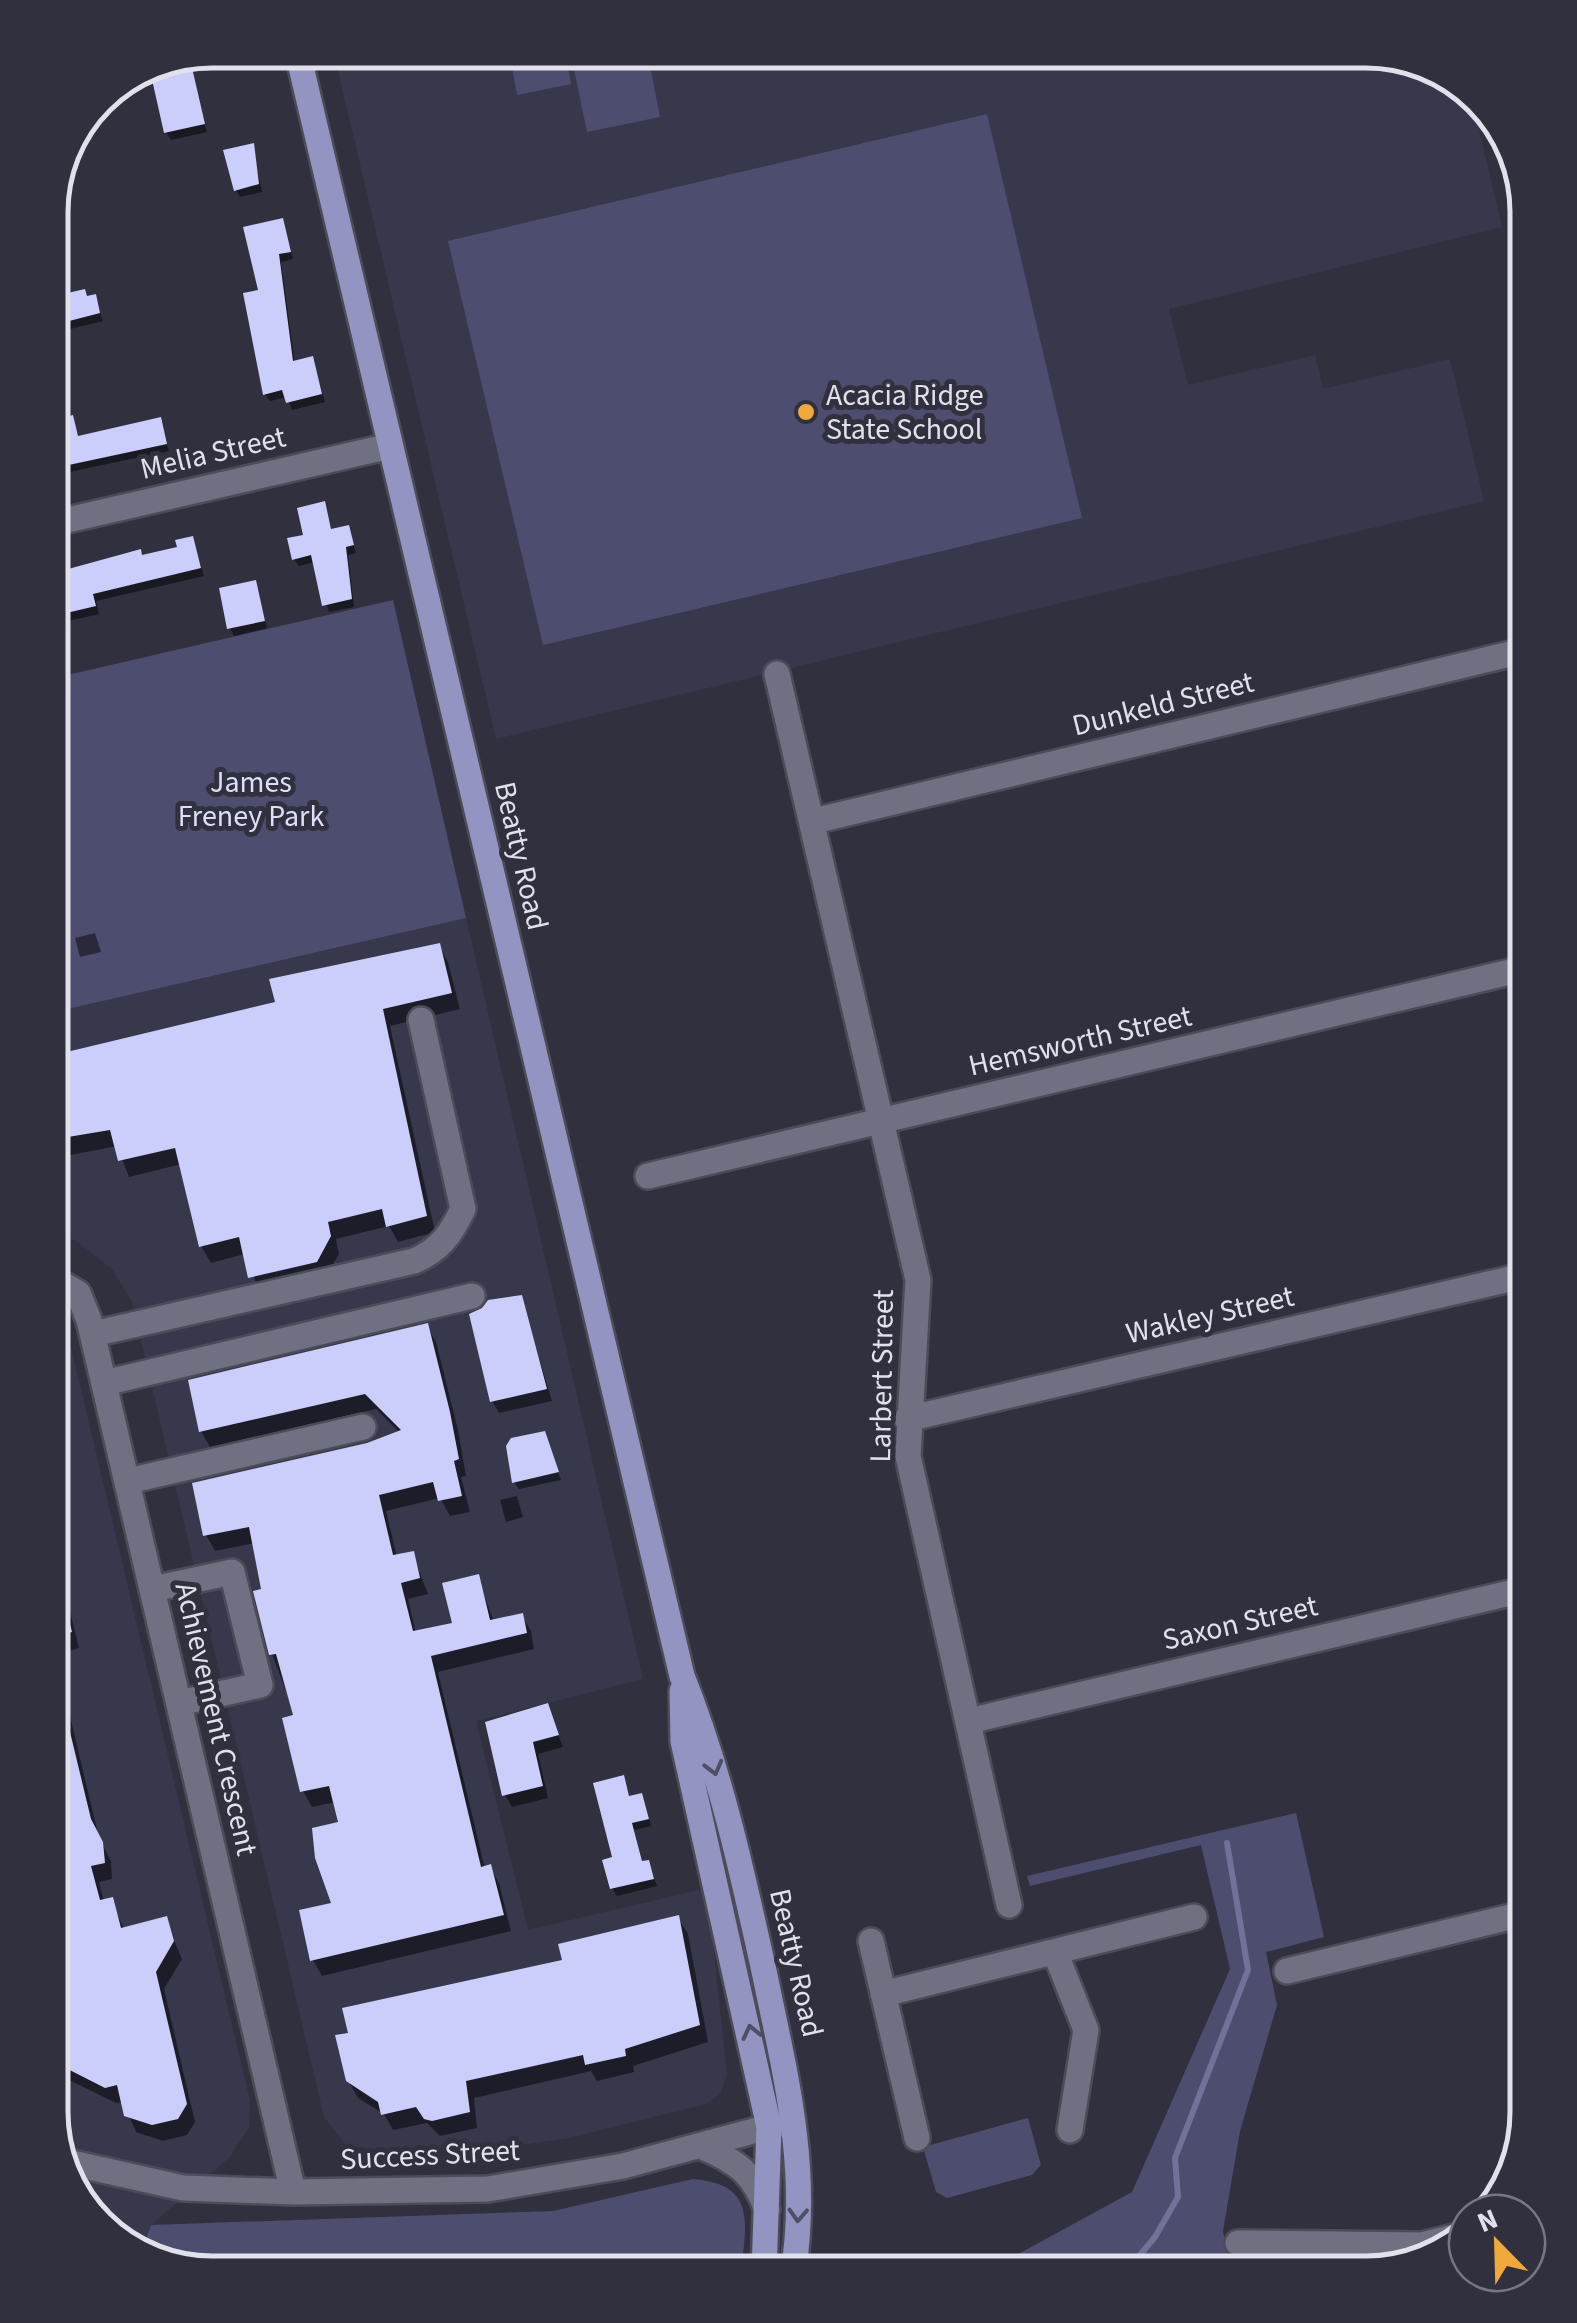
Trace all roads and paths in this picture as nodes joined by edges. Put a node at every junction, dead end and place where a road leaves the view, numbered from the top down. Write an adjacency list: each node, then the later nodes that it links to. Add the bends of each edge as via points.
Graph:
1 (301, 68): 2 (main road, Beatty Road)
2 (390, 446): 3 (street, Melia Street); 21 (main road, Beatty Road)
3 (68, 520)
4 (1510, 654): 6 (street, Dunkeld Street)
5 (776, 674): 6 (street, Larbert Street)
6 (814, 821): 9 (street, Larbert Street)
7 (1510, 972): 9 (street, Hemsworth Street)
8 (421, 1020): 14 (street, via 463,1209 433,1253)
9 (882, 1121): 10 (street, Hemsworth Street); 16 (street, Larbert Street, via 918,1280)
10 (648, 1176)
11 (1510, 1279): 16 (street, Wakley Street)
12 (68, 1287): 14 (street, Achievement Crescent, via 78,1293)
13 (472, 1296): 15 (street)
14 (93, 1334): 15 (street, Achievement Crescent)
15 (104, 1383): 18 (street, Achievement Crescent)
16 (908, 1419): 23 (street, Larbert Street, via 908,1456)
17 (363, 1427): 18 (street)
18 (128, 1480): 19 (street, Achievement Crescent)
19 (153, 1590): 22 (street, Achievement Crescent); 22 (street, via 232,1572 260,1685)
20 (1510, 1593): 23 (street, Saxon Street)
21 (682, 1676): 31 (main road, Beatty Road, one-way to 31, via 737,1856); 32 (main road, Beatty Road, one-way to 21, via 683,1741)
22 (180, 1703): 37 (street, Achievement Crescent)
23 (969, 1720): 24 (street, Larbert Street)
24 (1010, 1906)
25 (1194, 1918): 28 (street)
26 (1510, 1918): 29 (street)
27 (871, 1941): 30 (street)
28 (1055, 1952): 30 (street); 33 (street, via 1086,2030)
29 (1287, 1971)
30 (883, 1994): 34 (street)
31 (796, 2119): 32 (street, Success Street); 42 (main road, Beatty Road, one-way to 42)
32 (769, 2128): 35 (street, Success Street); 38 (main road, Beatty Road)
33 (1070, 2130)
34 (917, 2138)
35 (703, 2147): 37 (street, Success Street, via 488,2189); 38 (street, via 734,2160 756,2180)
36 (77, 2164): 37 (street, Success Street, via 183,2188)
37 (293, 2192)
38 (769, 2214): 41 (main road, Beatty Road)
39 (1238, 2243): 40 (street)
40 (1420, 2245)
41 (765, 2255)
42 (794, 2256)

